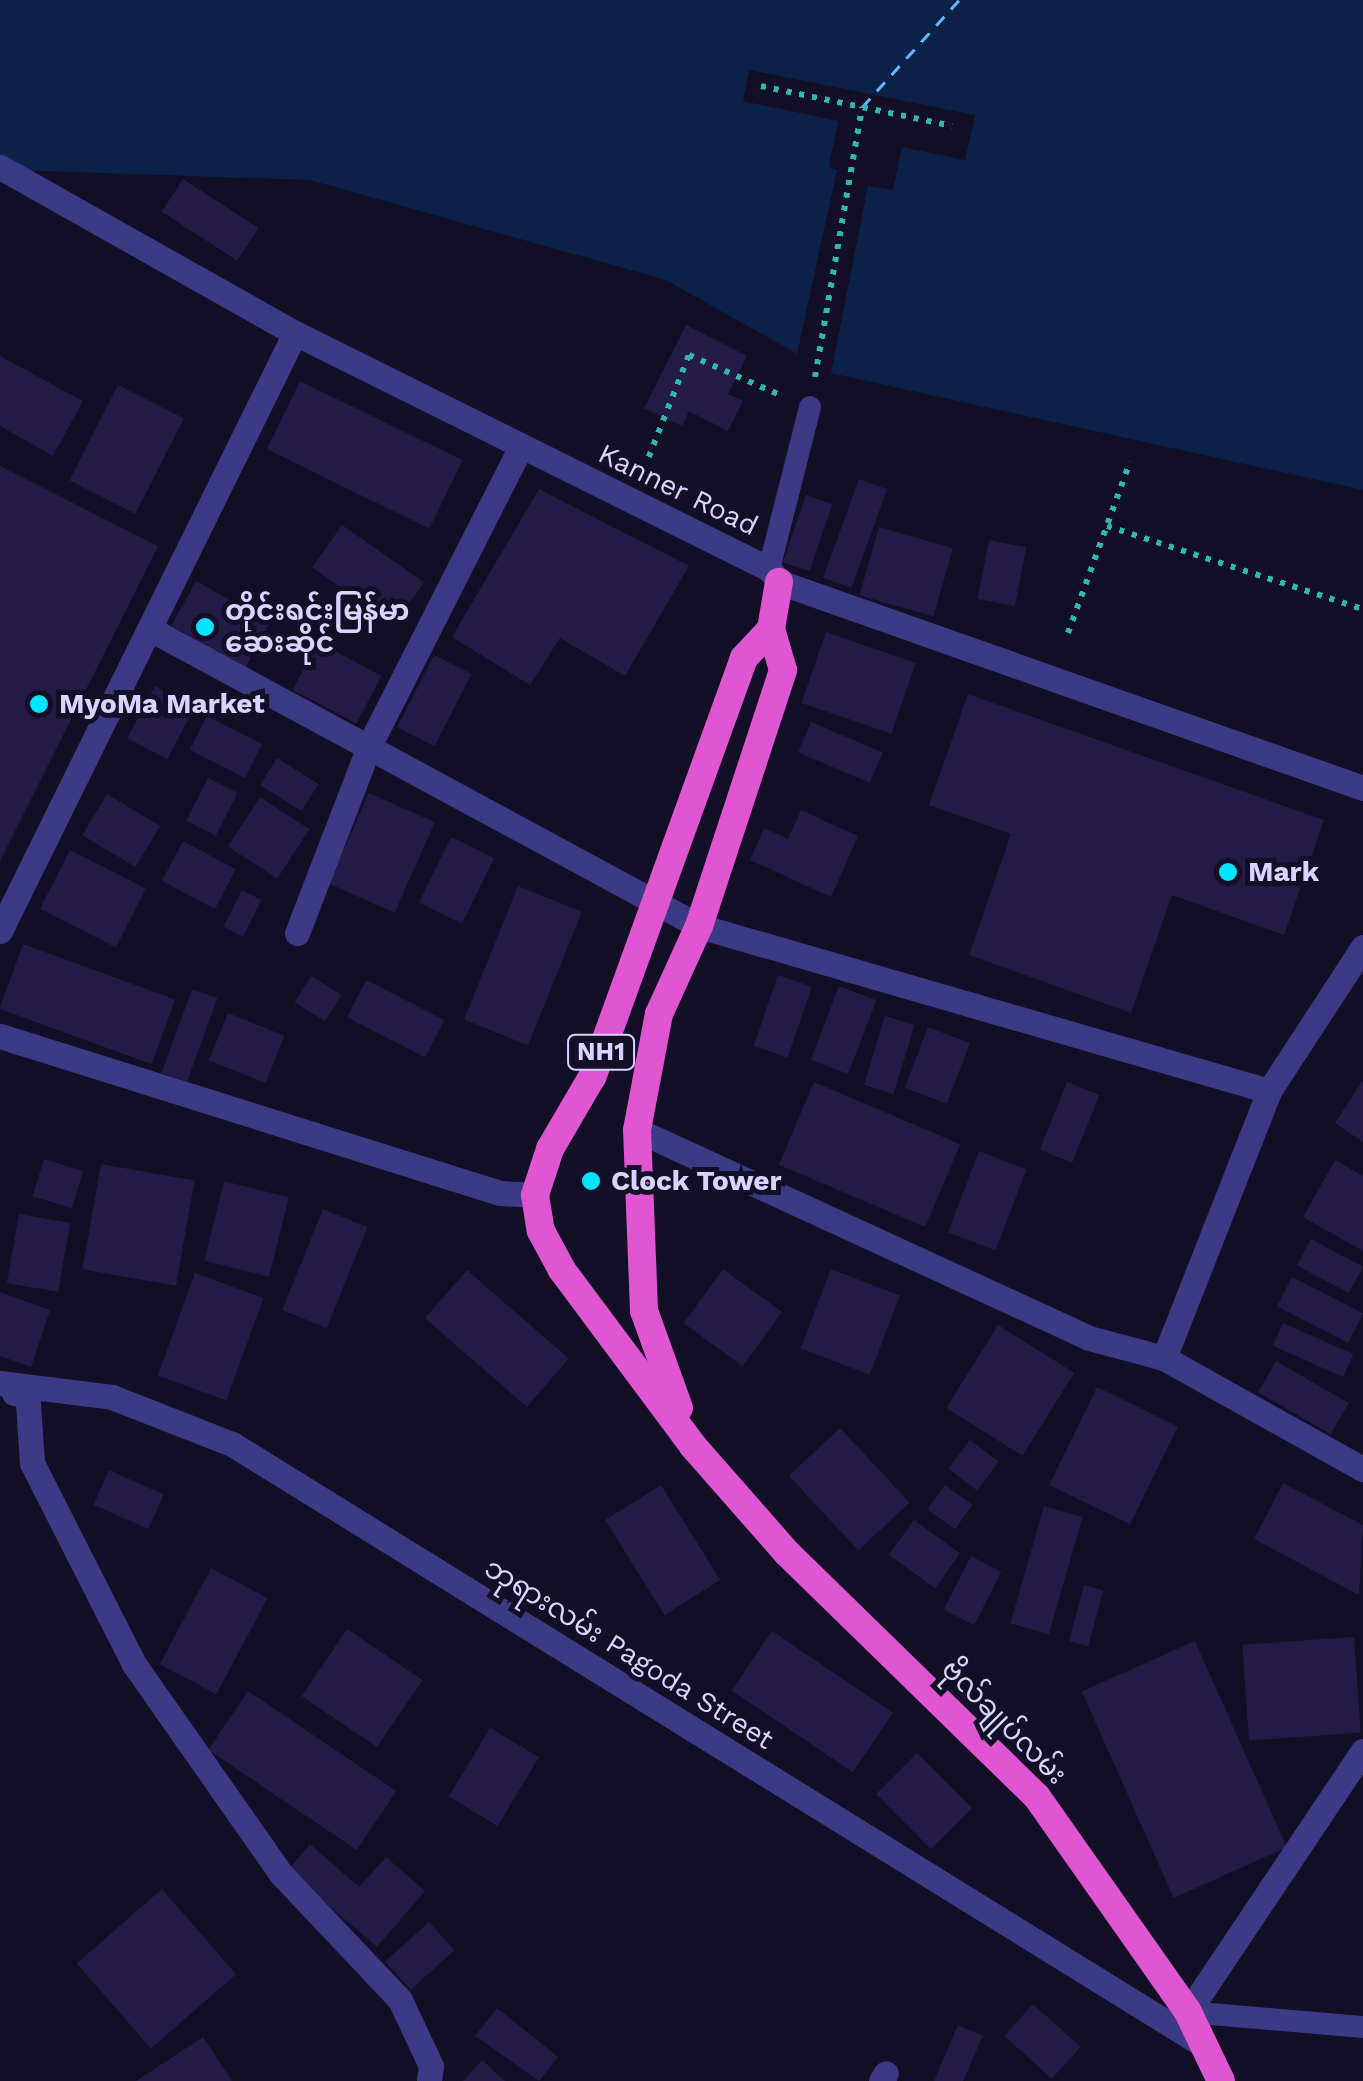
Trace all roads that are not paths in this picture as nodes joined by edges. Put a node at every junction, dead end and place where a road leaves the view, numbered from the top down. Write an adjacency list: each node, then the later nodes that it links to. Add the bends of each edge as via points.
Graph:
1 (0, 166): 2 (street, Kanner Road)
2 (295, 333): 4 (street, Kanner Road); 7 (street)
3 (810, 407): 5 (lane)
4 (521, 446): 5 (street, Kanner Road); 8 (street)
5 (774, 575): 6 (highway, NH1); 9 (street, Kanner Road)
6 (771, 629): 10 (highway, NH1, via 744,658); 11 (highway, NH1, via 782,670)
7 (152, 630): 8 (street); 12 (street)
8 (370, 744): 10 (street); 13 (street)
9 (1363, 788)
10 (657, 907): 11 (street); 18 (highway, NH1, via 592,1077 550,1148)
11 (699, 926): 16 (street); 17 (highway, NH1, via 659,1014)
12 (0, 931)
13 (297, 933)
14 (1363, 947): 16 (street)
15 (0, 1036): 18 (street, via 500,1194)
16 (1269, 1091): 19 (street)
17 (637, 1130): 19 (street, via 1089,1338); 23 (highway, NH1, via 644,1310)
18 (534, 1195): 23 (highway, NH1, via 541,1232 562,1270)
19 (1164, 1358): 24 (street)
20 (0, 1383): 21 (street, ဘုရားလမ်း Pagoda Street)
21 (27, 1389): 22 (street); 28 (street, ဘုရားလမ်း Pagoda Street, via 112,1397 232,1444); 29 (street, via 32,1463 134,1664 281,1874 400,2000 430,2066)
22 (0, 1398)
23 (693, 1446): 26 (highway, ဗိုလ်ချုပ်လမ်း / NH1, via 787,1553 1037,1798)
24 (1363, 1469)
25 (1363, 1751): 26 (street)
26 (1188, 2012): 27 (lane); 28 (highway, ဗိုလ်ချုပ်လမ်း / NH1)
27 (1363, 2026)
28 (1200, 2042): 30 (highway, ဗိုလ်ချုပ်လမ်း / NH1)
29 (429, 2081)
30 (1220, 2081)

